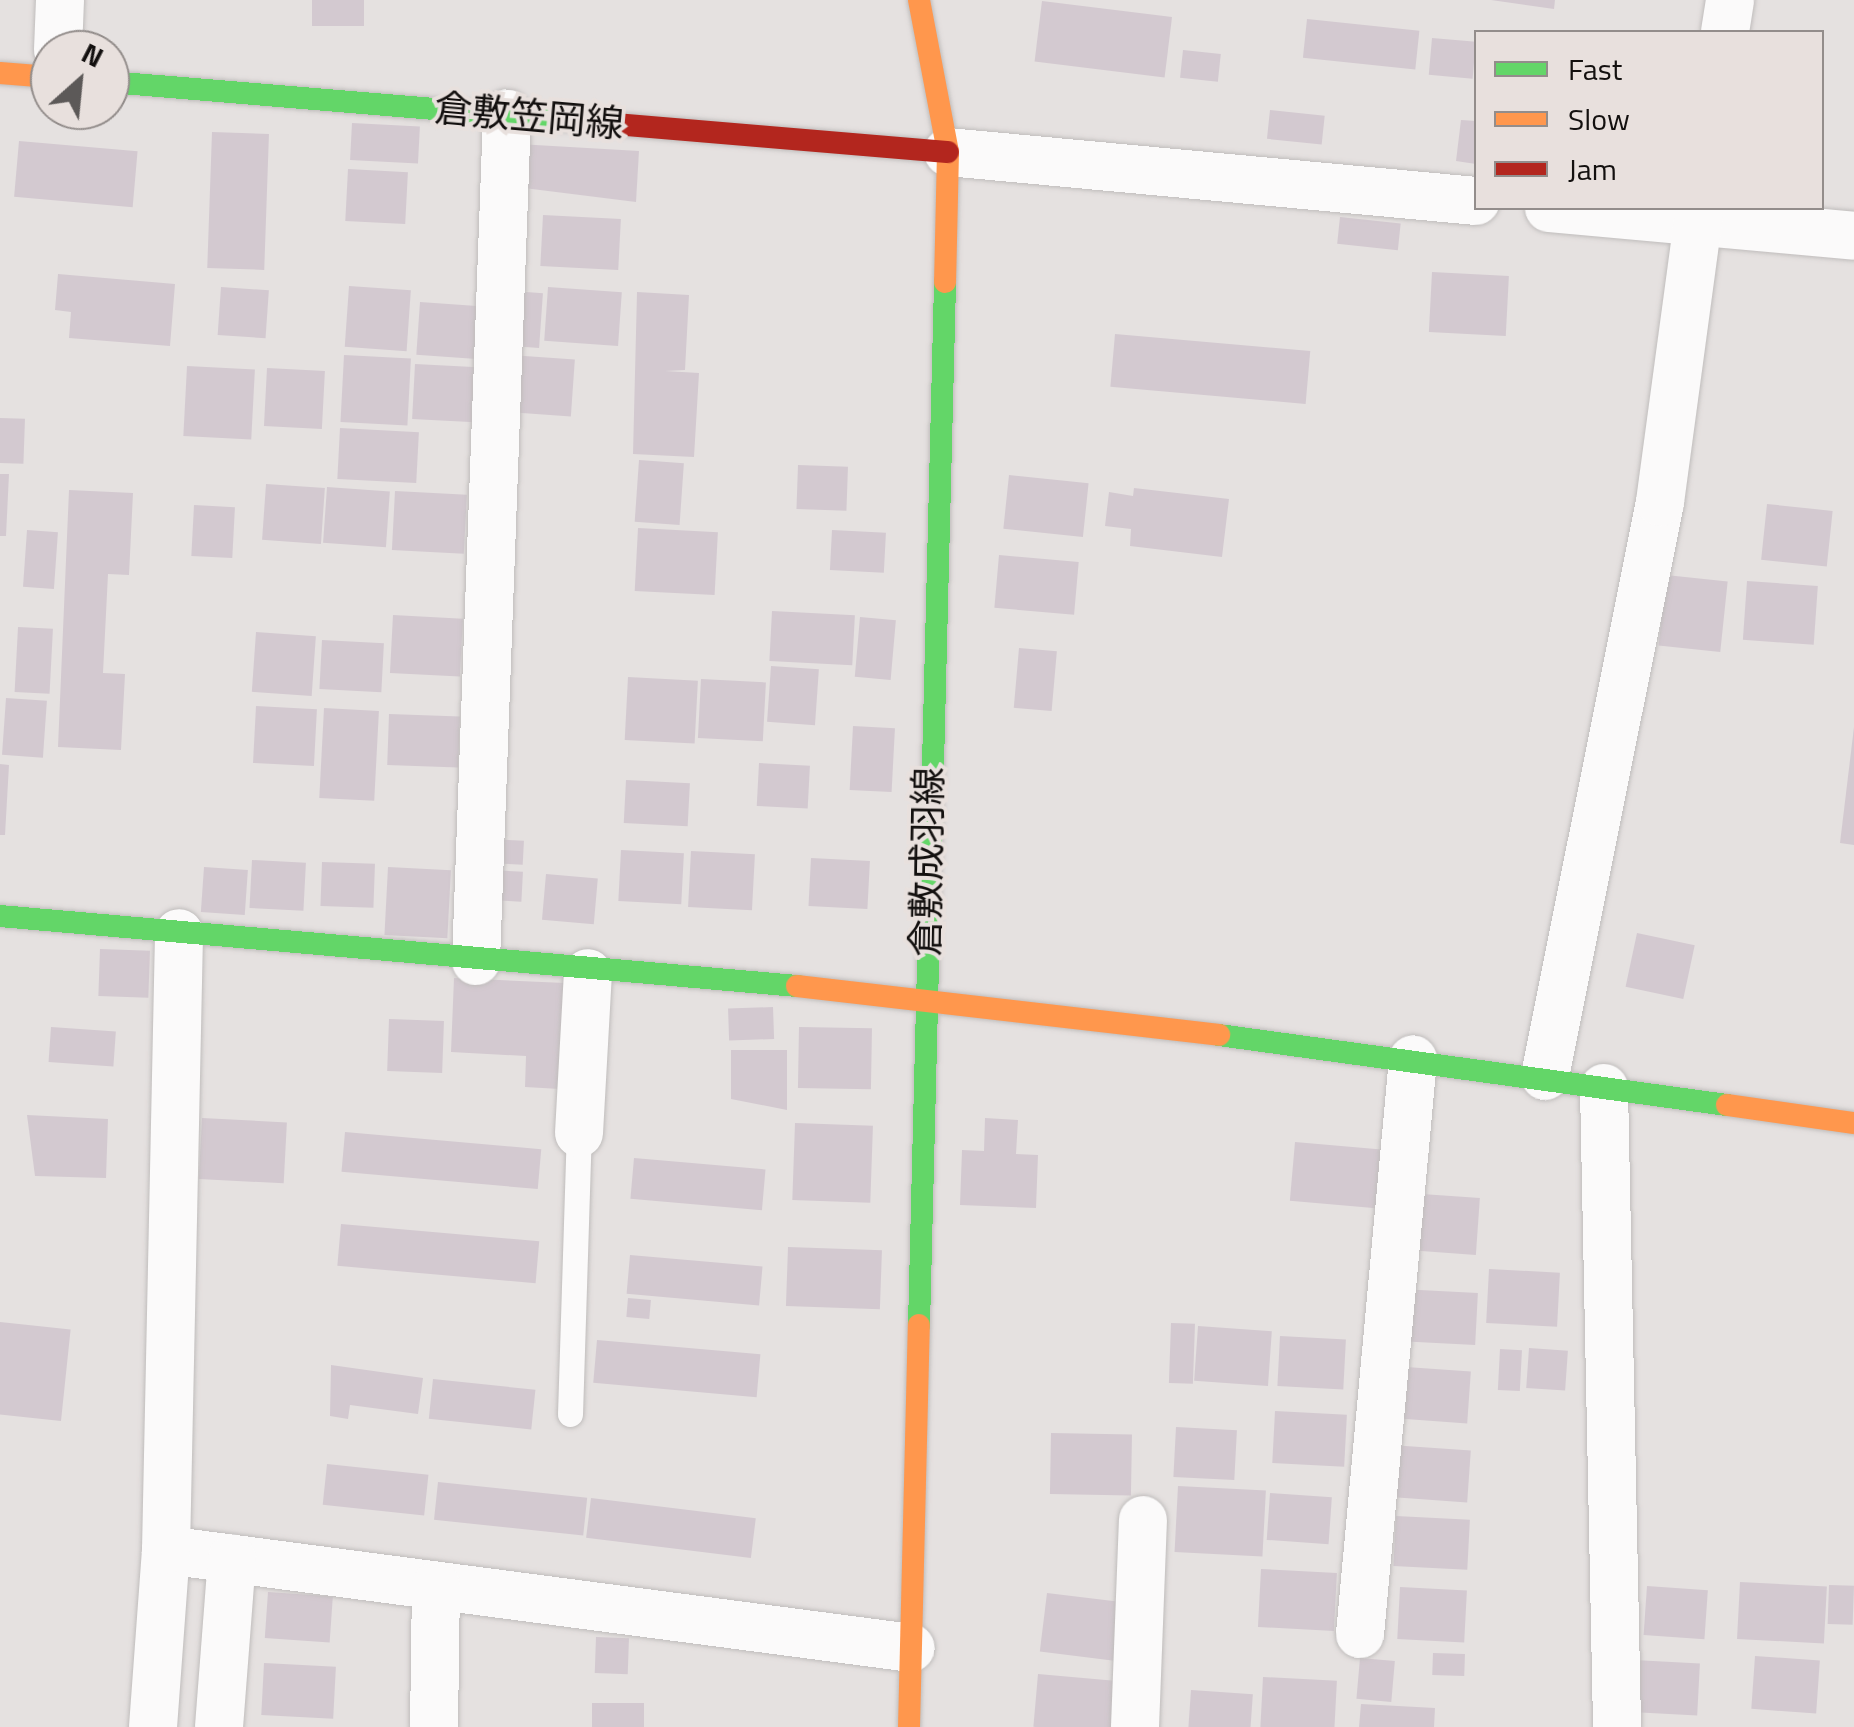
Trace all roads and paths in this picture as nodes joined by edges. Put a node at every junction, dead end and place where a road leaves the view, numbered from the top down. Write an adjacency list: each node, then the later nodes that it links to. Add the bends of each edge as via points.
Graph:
1 (60, 0): 4 (street)
2 (919, 0): 10 (main road, 倉敷成羽線)
3 (1730, 0): 5 (street)
4 (59, 30)
5 (1725, 30)
6 (0, 73): 7 (main road)
7 (30, 75)
8 (130, 84): 9 (main road, 倉敷笠岡線)
9 (507, 114): 10 (main road, 倉敷笠岡線); 17 (street)
10 (948, 152): 11 (street); 19 (main road, 倉敷成羽線)
11 (1474, 201)
12 (1599, 210): 13 (street)
13 (1699, 214): 14 (street); 21 (street, via 1660,502)
14 (1854, 236)
15 (0, 916): 16 (main road)
16 (179, 933): 17 (main road); 27 (street)
17 (476, 961): 18 (main road)
18 (588, 973): 19 (main road); 24 (street)
19 (924, 994): 20 (main road); 31 (main road, 倉敷成羽線)
20 (1412, 1059): 21 (main road); 30 (street)
21 (1545, 1076): 22 (main road)
22 (1604, 1088): 23 (main road); 37 (street)
23 (1854, 1123)
24 (579, 1132): 25 (lane)
25 (570, 1414)
26 (1144, 1520): 36 (street)
27 (166, 1550): 28 (street); 32 (street)
28 (232, 1559): 29 (street); 33 (street)
29 (436, 1586): 31 (street); 34 (street)
30 (1360, 1634)
31 (911, 1648): 35 (main road, 倉敷成羽線)
32 (153, 1727)
33 (219, 1727)
34 (434, 1727)
35 (909, 1727)
36 (1135, 1727)
37 (1617, 1727)

